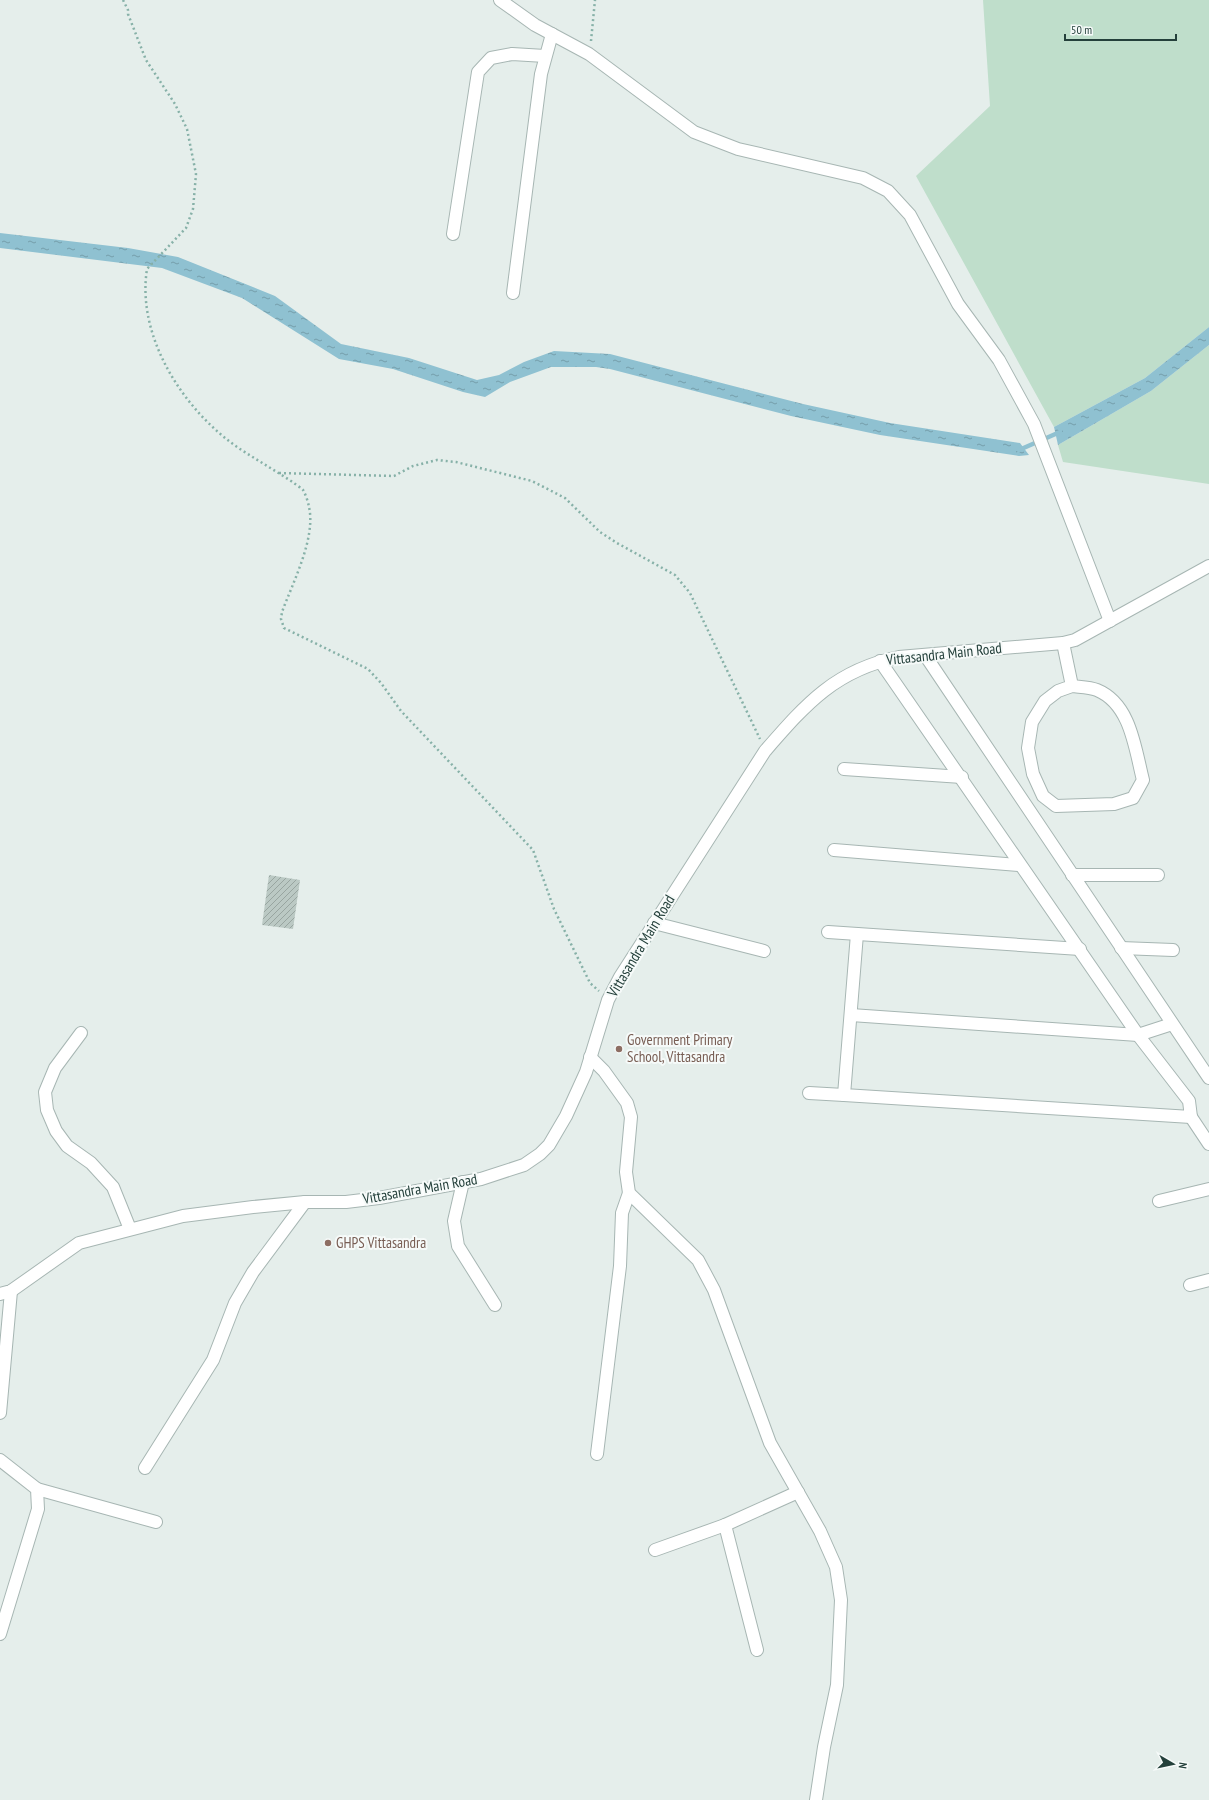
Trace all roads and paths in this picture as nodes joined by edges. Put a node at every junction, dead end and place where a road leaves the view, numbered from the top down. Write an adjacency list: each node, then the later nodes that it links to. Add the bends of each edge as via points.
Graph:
1 (123, 0): 9 (path, via 146,60 175,104 187,130 196,174 193,209 186,228 147,269 146,302 156,342 166,368 197,412 213,428)
2 (500, 0): 4 (street)
3 (595, 0): 5 (path)
4 (552, 34): 5 (street); 6 (street)
5 (590, 54): 11 (street, via 694,132 738,149 863,178 888,191 906,210 958,304 999,360 1034,424)
6 (545, 56): 7 (street, via 512,54 491,58 478,72); 8 (street)
7 (453, 234)
8 (513, 293)
9 (278, 473): 16 (path, via 394,476 413,466 437,460 456,462 532,481 565,498 600,532 675,575 690,593); 30 (path, via 303,490 311,518 310,534 282,612 284,628 368,669 401,711 533,850 554,909 590,983)
10 (1209, 566): 11 (street, Vittasandra Main Road)
11 (1110, 621): 12 (street, Vittasandra Main Road, via 1084,636)
12 (1063, 643): 13 (street, Vittasandra Main Road); 15 (street)
13 (925, 655): 14 (street, Vittasandra Main Road); 21 (street)
14 (880, 661): 16 (street, Vittasandra Main Road, via 850,673 820,693); 18 (street)
15 (1072, 686): 15 (street, via 1096,690 1115,702 1129,726 1143,780 1133,798 1114,804 1056,806 1043,796 1033,774 1028,748 1032,722 1045,701)
16 (765, 750): 23 (street, Vittasandra Main Road)
17 (844, 769): 18 (street)
18 (962, 777): 20 (street)
19 (834, 850): 20 (street)
20 (1019, 864): 27 (street)
21 (1072, 875): 22 (street); 26 (street)
22 (1158, 875)
23 (654, 923): 28 (street); 30 (street, Vittasandra Main Road)
24 (828, 932): 25 (street)
25 (857, 934): 27 (street); 31 (street)
26 (1121, 948): 29 (street); 32 (street)
27 (1080, 949): 34 (street)
28 (764, 950)
29 (1173, 950)
30 (608, 1000): 35 (street, Vittasandra Main Road)
31 (851, 1015): 34 (street); 38 (street)
32 (1172, 1024): 34 (street); 36 (street)
33 (81, 1033): 46 (street, via 55,1068 45,1092 47,1110 56,1131 67,1146 91,1163 113,1187)
34 (1138, 1035): 39 (street, via 1189,1101)
35 (590, 1057): 41 (street, Vittasandra Main Road, via 586,1072 558,1132 540,1154 524,1165); 43 (street, via 617,1087 627,1103 631,1117 626,1172)
36 (1209, 1078)
37 (809, 1093): 38 (street)
38 (844, 1095): 39 (street)
39 (1191, 1117): 40 (street)
40 (1209, 1144)
41 (463, 1182): 45 (street, Vittasandra Main Road, via 360,1201); 50 (street, via 454,1221 458,1246)
42 (1209, 1189): 44 (street)
43 (629, 1193): 52 (street, via 622,1213 620,1266); 56 (street, via 698,1260 714,1290 770,1443)
44 (1159, 1201)
45 (305, 1202): 46 (street, Vittasandra Main Road, via 190,1215); 54 (street, via 253,1272 235,1303 213,1360)
46 (130, 1229): 49 (street, Vittasandra Main Road, via 75,1245)
47 (1209, 1280): 48 (street)
48 (1190, 1284)
49 (5, 1293): 51 (street)
50 (495, 1306)
51 (0, 1412)
52 (597, 1454)
53 (0, 1460): 55 (street)
54 (145, 1468)
55 (37, 1489): 57 (street); 60 (street, via 38,1509)
56 (798, 1492): 58 (street); 62 (street, via 836,1567 841,1600 837,1685)
57 (156, 1522)
58 (726, 1525): 59 (street); 61 (street)
59 (655, 1550)
60 (0, 1634)
61 (757, 1650)
62 (816, 1800)

